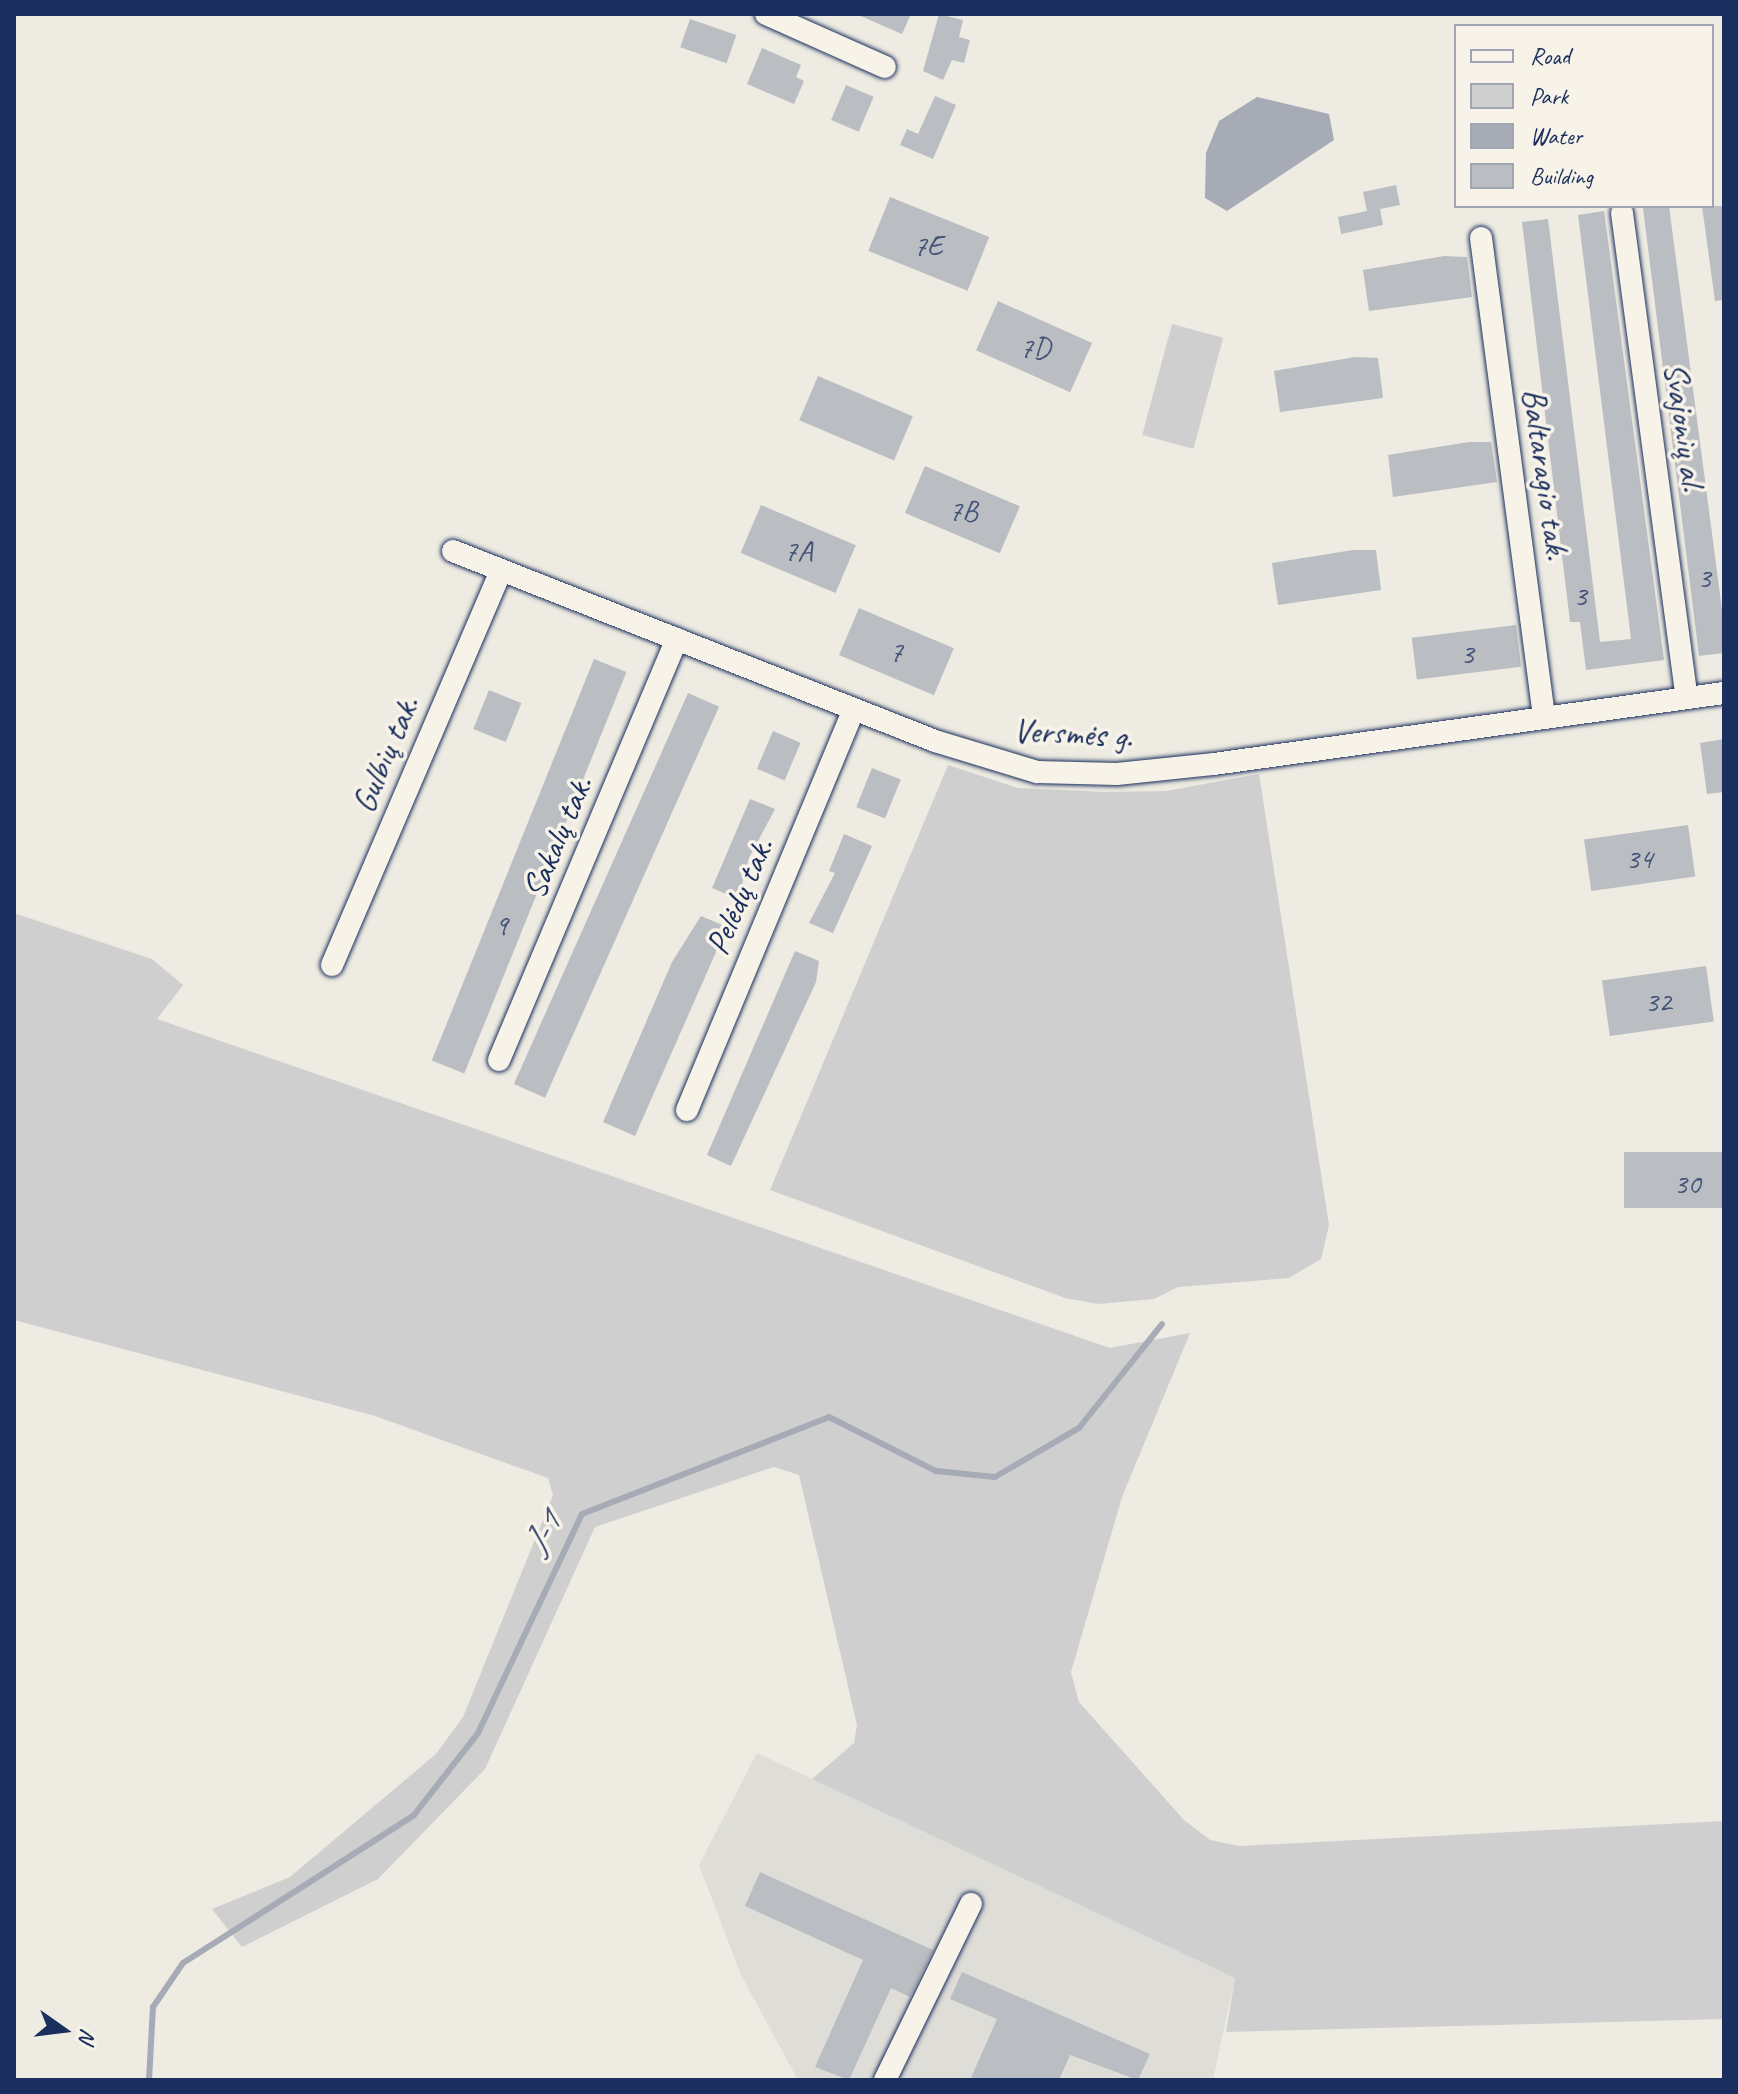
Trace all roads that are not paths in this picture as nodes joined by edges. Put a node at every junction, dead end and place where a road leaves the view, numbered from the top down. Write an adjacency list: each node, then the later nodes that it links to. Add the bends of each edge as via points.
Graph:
1 (766, 14): 2 (street)
2 (885, 67)
3 (1622, 213): 9 (street, Svajonių al.)
4 (1481, 238): 11 (street, Baltaragio tak.)
5 (453, 551): 6 (street, Versmės g.)
6 (501, 571): 7 (street, Versmės g.); 12 (street, Gulbių tak.)
7 (677, 639): 10 (street, Versmės g.); 13 (street, Sakalų tak.)
8 (1724, 693): 9 (street, Versmės g.)
9 (1687, 698): 11 (street, Versmės g.)
10 (854, 709): 11 (street, Versmės g., via 990,761 1037,772 1117,774); 14 (street, Pelėdų tak.)
11 (1544, 718)
12 (332, 965)
13 (499, 1060)
14 (687, 1110)
15 (971, 1904): 16 (street)
16 (885, 2080)

